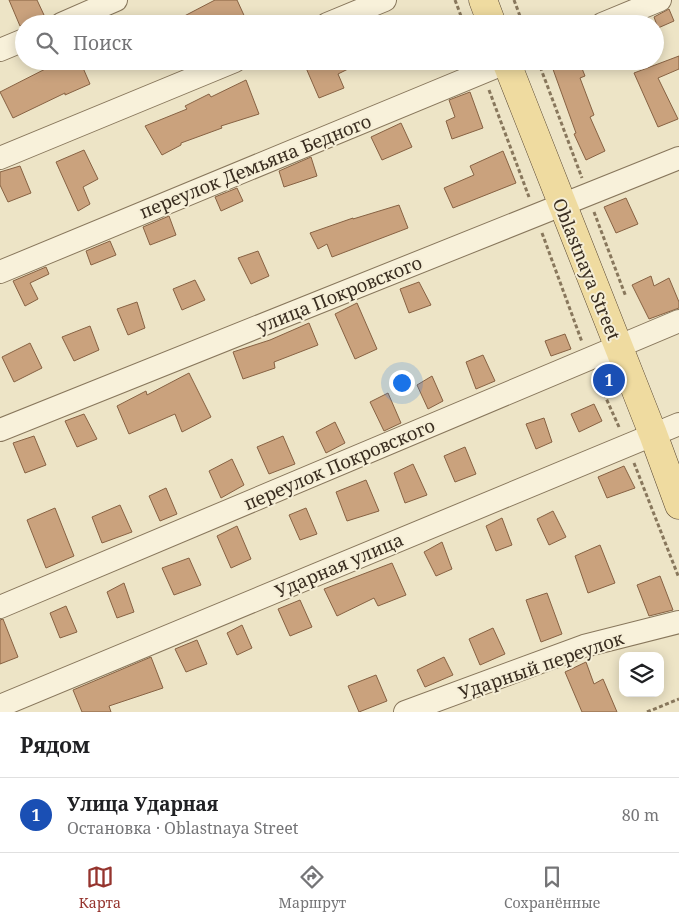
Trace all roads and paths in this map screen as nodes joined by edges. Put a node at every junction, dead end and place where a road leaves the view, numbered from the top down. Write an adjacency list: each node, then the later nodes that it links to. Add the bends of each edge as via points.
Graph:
1 (116, 0): 7 (street)
2 (385, 0): 8 (street)
3 (456, 0): 9 (path)
4 (483, 0): 10 (main road)
5 (514, 0): 11 (path)
6 (660, 0): 12 (street)
7 (82, 15)
8 (349, 15)
9 (461, 15)
10 (489, 15)
11 (520, 15)
12 (624, 15)
13 (15, 44): 14 (street)
14 (0, 50)
15 (213, 70): 20 (street)
16 (487, 70): 25 (street, переулок Демьяна Бедного)
17 (502, 70): 24 (path)
18 (504, 70): 23 (main road, Oblastnaya Street)
19 (541, 70): 22 (path)
20 (0, 158)
21 (679, 158): 22 (street, улица Покровского)
22 (588, 194): 23 (street, улица Покровского); 26 (path)
23 (562, 204): 24 (street, улица Покровского); 28 (main road, Oblastnaya Street)
24 (536, 215): 29 (path); 31 (street, улица Покровского)
25 (0, 272)
26 (627, 301)
27 (679, 321): 28 (street, переулок Покровского)
28 (618, 346): 29 (street, переулок Покровского); 32 (main road, Oblastnaya Street)
29 (588, 358): 33 (path); 36 (street, переулок Покровского)
30 (679, 424): 32 (street, Ударная улица)
31 (0, 430)
32 (653, 434): 33 (street, Ударная улица); 34 (main road, Oblastnaya Street)
33 (627, 445): 35 (path); 39 (street, Ударная улица)
34 (679, 505)
35 (679, 578)
36 (0, 607)
37 (679, 622): 40 (street, Ударный переулок, via 584,646)
38 (679, 699): 41 (path)
39 (0, 706)
40 (405, 712)
41 (647, 712)

